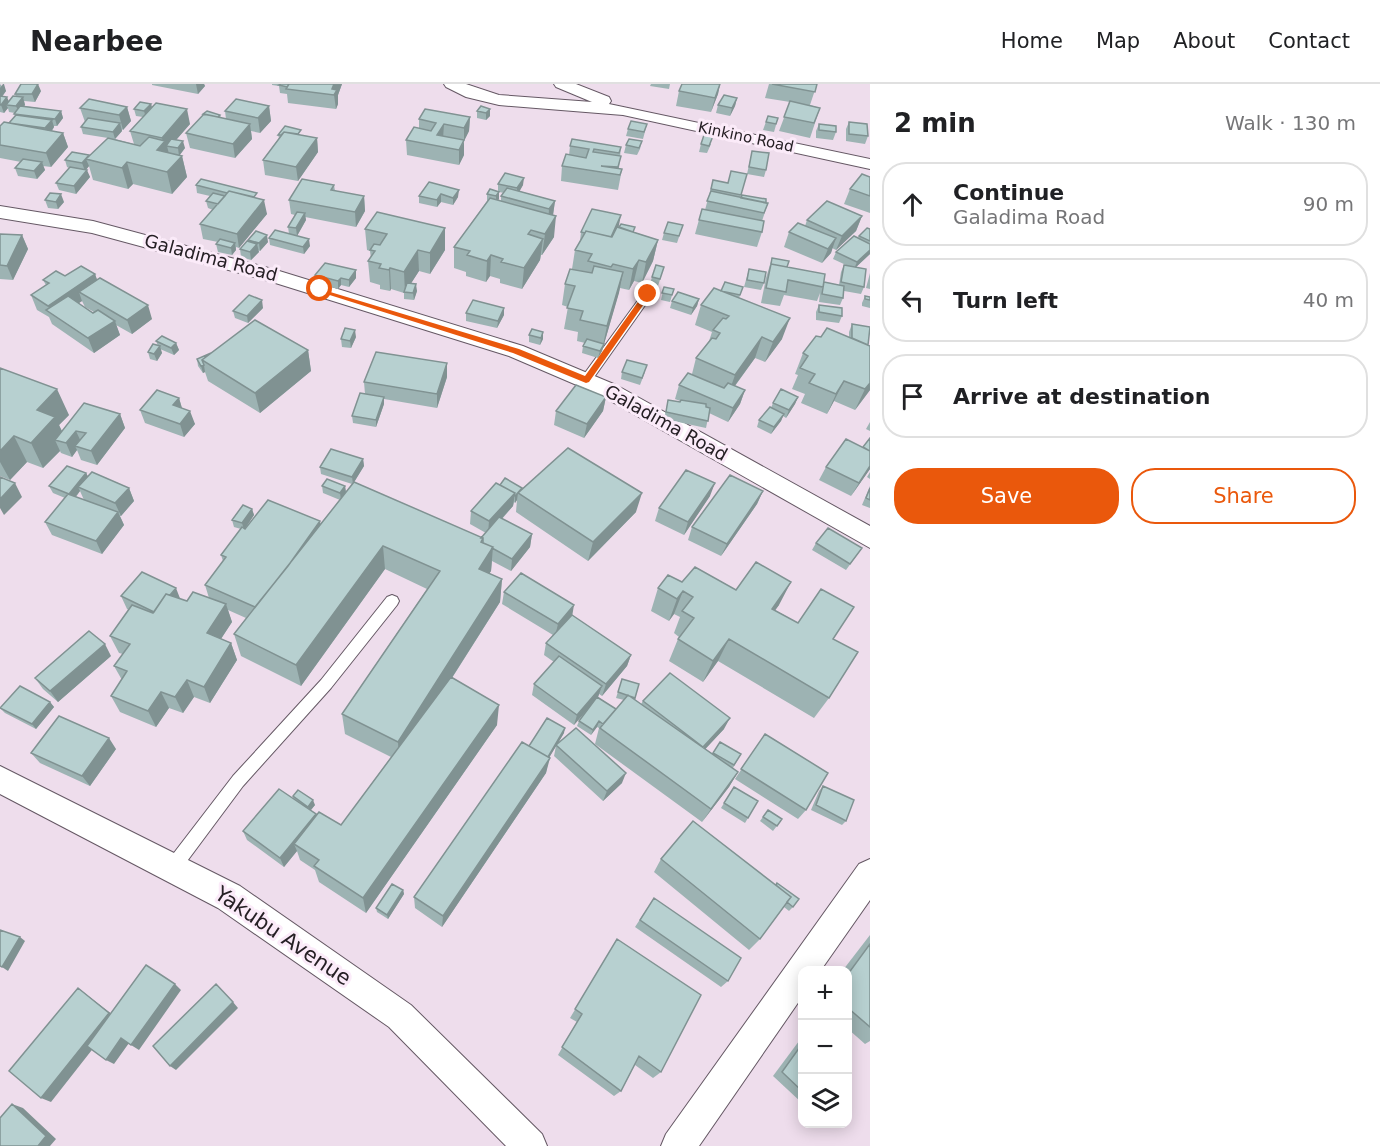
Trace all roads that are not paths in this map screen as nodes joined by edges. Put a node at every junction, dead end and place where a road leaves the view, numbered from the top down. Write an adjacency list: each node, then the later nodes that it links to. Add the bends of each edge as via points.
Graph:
1 (452, 84): 3 (street, Kinkino Road, via 499,100)
2 (562, 84): 3 (street, Kinkino Road)
3 (623, 110): 4 (street, Kinkino Road)
4 (870, 164)
5 (0, 212): 7 (street, Galadima Road, via 93,227 276,276 516,351)
6 (648, 294): 7 (lane)
7 (586, 380): 8 (street, Galadima Road)
8 (870, 538)
9 (392, 601): 11 (lane, via 326,684 238,781)
10 (0, 779): 11 (street, Yakubu Avenue)
11 (173, 867): 13 (street, Yakubu Avenue, via 229,897 400,1016)
12 (870, 874): 14 (street)
13 (530, 1146)
14 (678, 1146)

